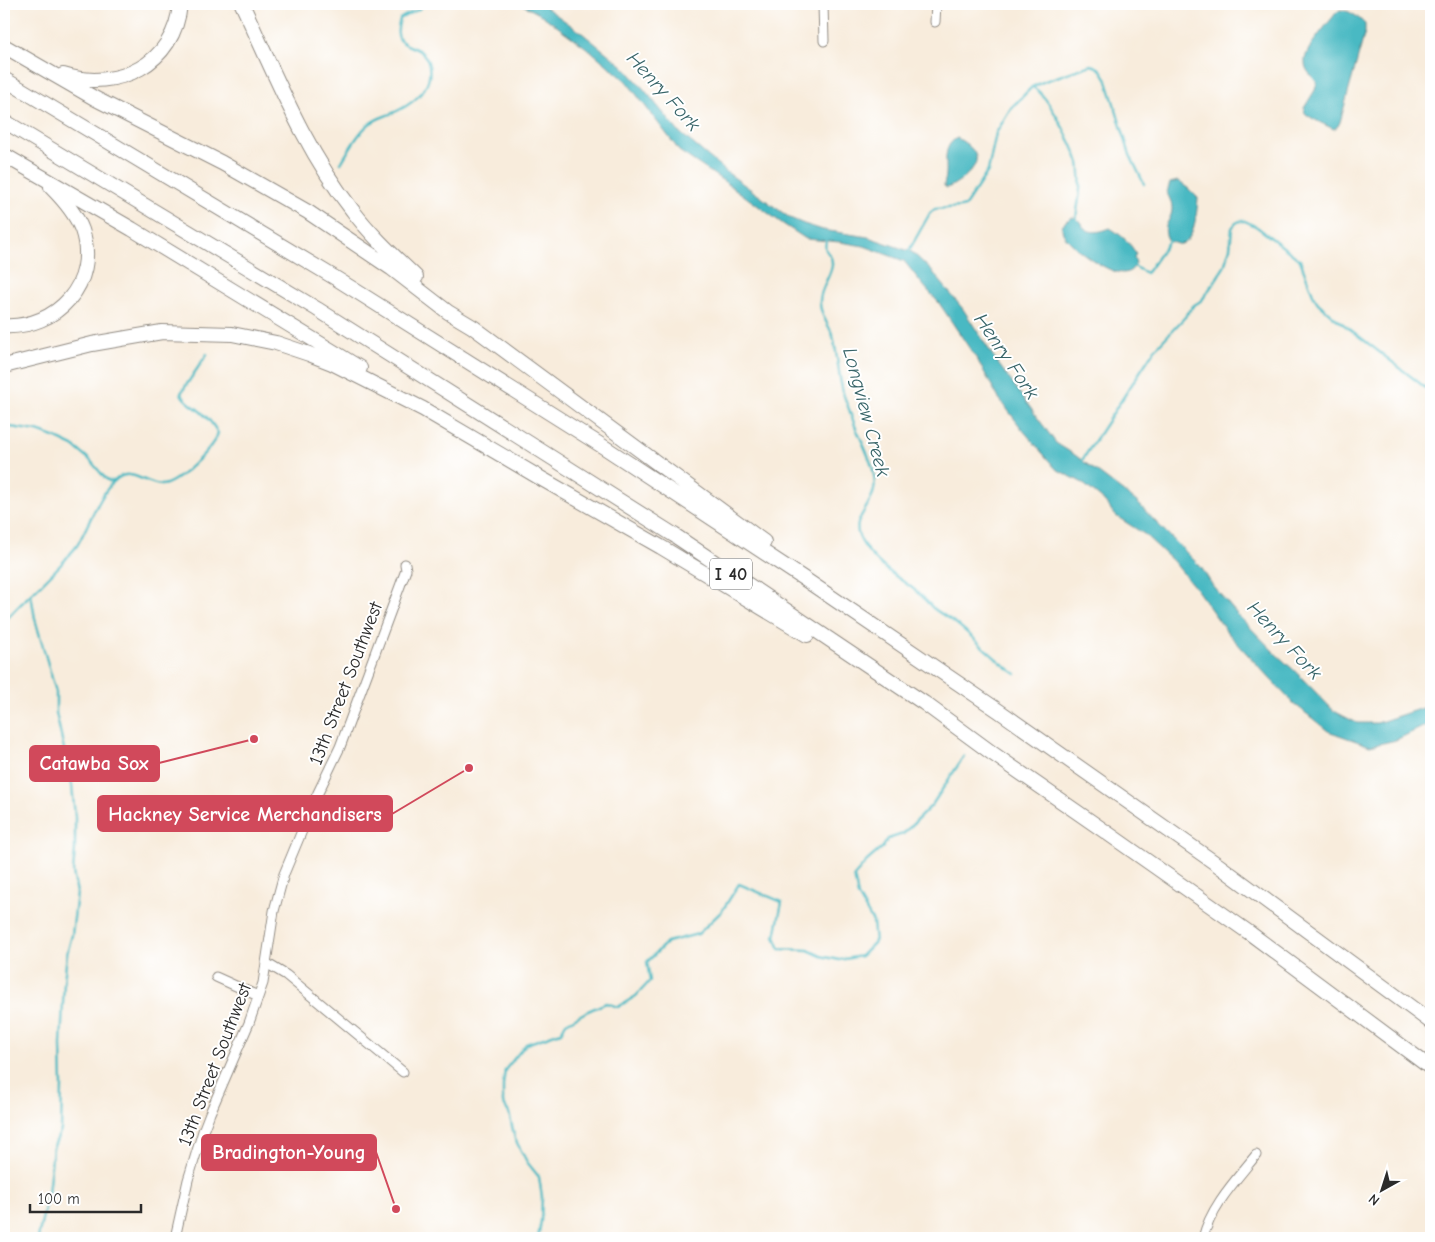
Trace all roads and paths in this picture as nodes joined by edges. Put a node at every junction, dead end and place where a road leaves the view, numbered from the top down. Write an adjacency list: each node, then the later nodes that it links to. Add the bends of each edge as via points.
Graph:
1 (180, 4): 8 (highway, via 176,26 164,48 148,64 126,76 111,80 84,80)
2 (242, 4): 14 (highway, via 288,103 336,187 372,234)
3 (823, 4): 6 (street)
4 (936, 4): 5 (street)
5 (935, 22)
6 (824, 42)
7 (6, 48): 8 (highway)
8 (37, 66): 14 (highway, via 308,212)
9 (4, 79): 18 (highway, I 40, via 442,344)
10 (4, 121): 19 (highway, I 40, via 310,304 510,430 674,535 924,703)
11 (4, 155): 12 (highway)
12 (33, 172): 13 (highway, via 57,193 77,219 85,243 85,265 77,287 59,310 29,324); 16 (highway, via 208,275)
13 (4, 326)
14 (472, 327): 18 (highway, via 792,563)
15 (4, 366): 16 (highway, via 144,334 232,334 309,354)
16 (423, 409): 19 (highway, via 837,653)
17 (404, 564): 20 (street, 13th Street Southwest, via 406,570 340,747 284,874)
18 (806, 580): 23 (highway, I 40, via 1218,865)
19 (992, 753): 24 (highway, I 40, via 1193,893)
20 (266, 963): 22 (street, 13th Street Southwest); 25 (street, via 286,975)
21 (216, 977): 22 (street)
22 (258, 996): 27 (street, 13th Street Southwest, via 203,1131)
23 (1431, 1022)
24 (1431, 1068)
25 (403, 1072)
26 (1256, 1155): 28 (street, via 1216,1208)
27 (175, 1238)
28 (1203, 1238)

